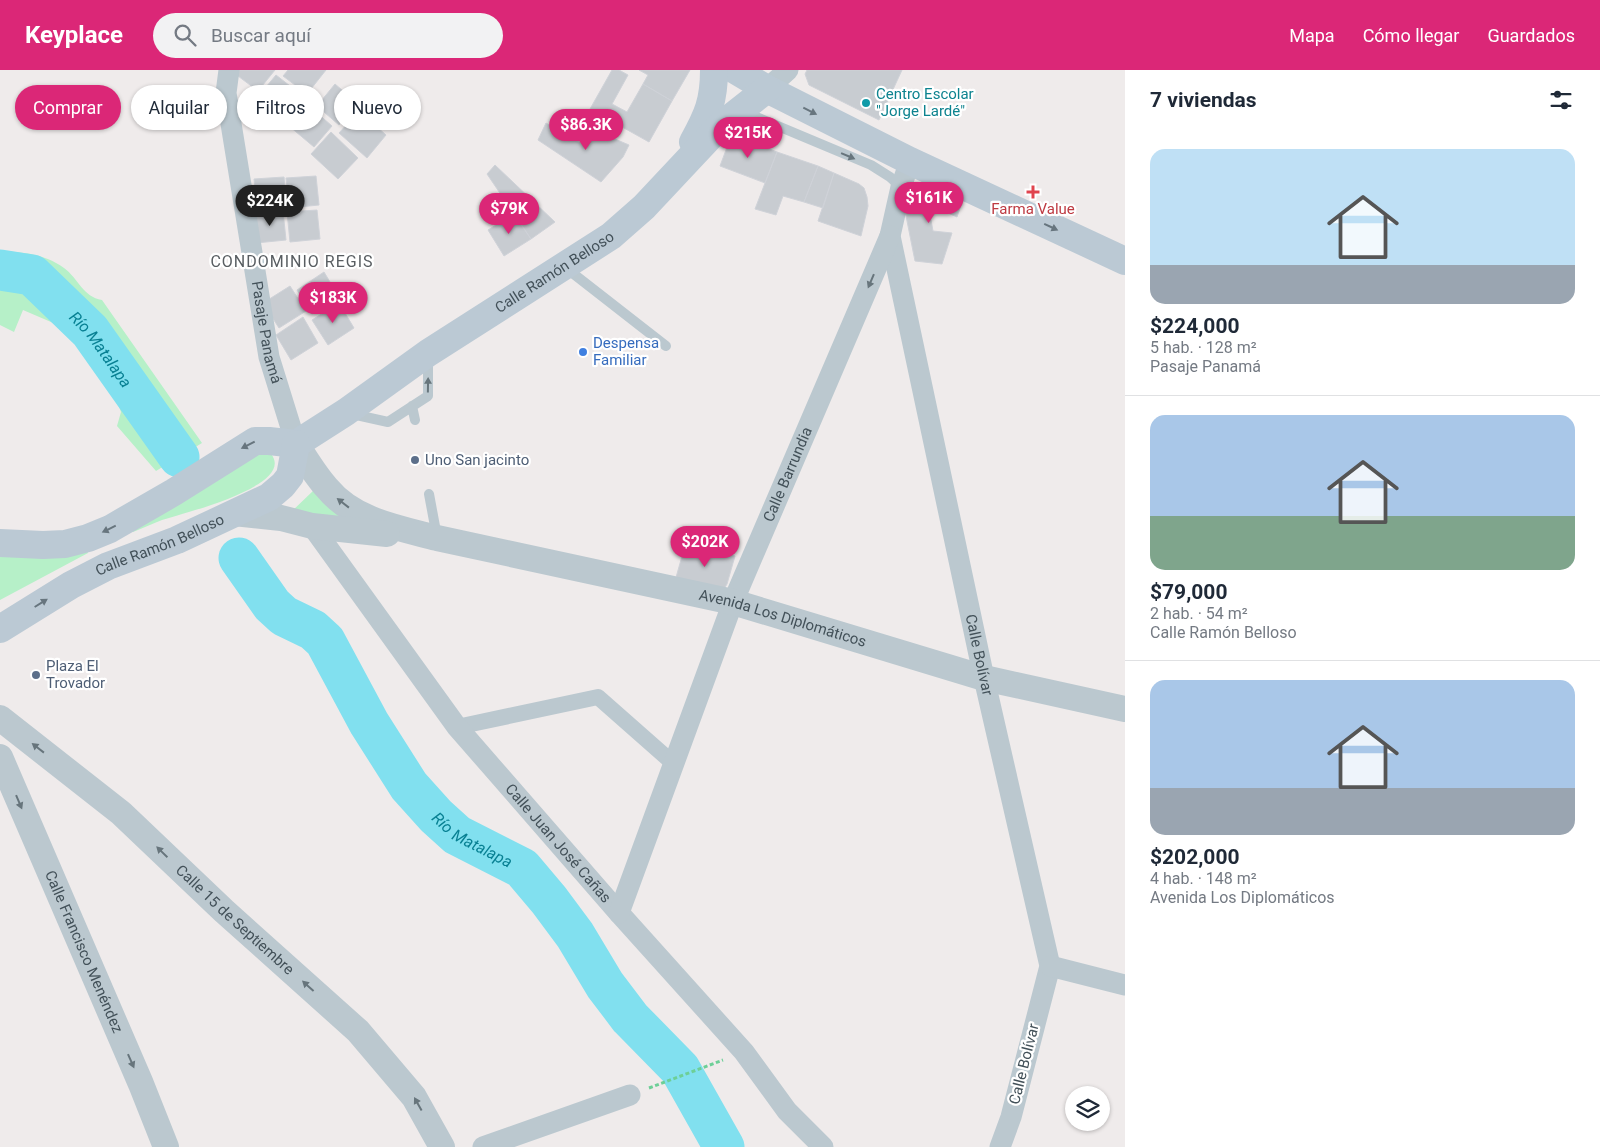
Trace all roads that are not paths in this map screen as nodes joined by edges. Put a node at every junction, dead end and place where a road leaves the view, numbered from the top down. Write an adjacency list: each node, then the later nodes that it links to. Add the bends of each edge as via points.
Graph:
1 (229, 70): 18 (street, Pasaje Panamá, via 226,93 266,342)
2 (714, 70): 8 (main road, via 713,97 707,117)
3 (735, 70): 5 (main road)
4 (788, 70): 5 (street, Calle Ramón Belloso)
5 (766, 89): 6 (main road, Calle Ramón Belloso); 7 (main road, one-way to 7)
6 (738, 110): 8 (main road, Calle Ramón Belloso); 9 (lane, one-way to 9, via 871,165)
7 (910, 161): 9 (street, Calle Bolívar); 11 (main road, one-way to 11)
8 (676, 172): 12 (main road, Calle Ramón Belloso, via 611,236)
9 (901, 187): 10 (street, Calle Bolívar)
10 (890, 236): 24 (street, Calle Barrundia, one-way to 24); 26 (street, Calle Bolívar)
11 (1125, 261)
12 (564, 267): 13 (lane); 14 (main road, Calle Ramón Belloso)
13 (666, 346)
14 (428, 353): 15 (lane, one-way to 14, via 428,396); 16 (main road, Calle Ramón Belloso)
15 (412, 406): 16 (lane, via 388,422); 17 (lane)
16 (346, 412): 18 (main road, Calle Ramón Belloso)
17 (415, 420)
18 (296, 444): 20 (main road, Calle Ramón Belloso, via 290,476 283,485 269,497); 22 (street, Avenida Los Diplomáticos, one-way to 18, via 394,527 348,508 326,488); 23 (main road, one-way to 23, via 255,441 174,492 88,538 43,546)
19 (429, 494): 22 (lane)
20 (234, 513): 21 (street, Avenida Los Diplomáticos, via 281,518); 25 (main road, Calle Ramón Belloso, one-way to 20, via 108,566 177,540)
21 (312, 526): 22 (street, Avenida Los Diplomáticos); 29 (street, Calle Juan José Cañas)
22 (438, 538): 24 (street, Avenida Los Diplomáticos)
23 (0, 543)
24 (733, 602): 26 (street, Avenida Los Diplomáticos); 31 (street, Calle Barrundia)
25 (0, 629)
26 (984, 678): 27 (street, Avenida Los Diplomáticos); 33 (street, Calle Bolívar)
27 (1125, 709)
28 (0, 718): 37 (street, Calle 15 de Septiembre, one-way to 28, via 414,1097 358,1031 224,912 121,812)
29 (457, 726): 31 (street, via 598,696); 32 (street, Calle Juan José Cañas)
30 (0, 758): 36 (street, Calle Francisco Menéndez, one-way to 36)
31 (674, 764): 32 (street, Calle Barrundia)
32 (619, 913): 39 (street, Calle Juan José Cañas, via 744,1052 787,1112)
33 (1050, 966): 34 (street); 40 (street, Calle Bolívar, via 1011,1117)
34 (1125, 985)
35 (630, 1095): 38 (street)
36 (166, 1147)
37 (442, 1147)
38 (483, 1147)
39 (823, 1147)
40 (1000, 1147)

